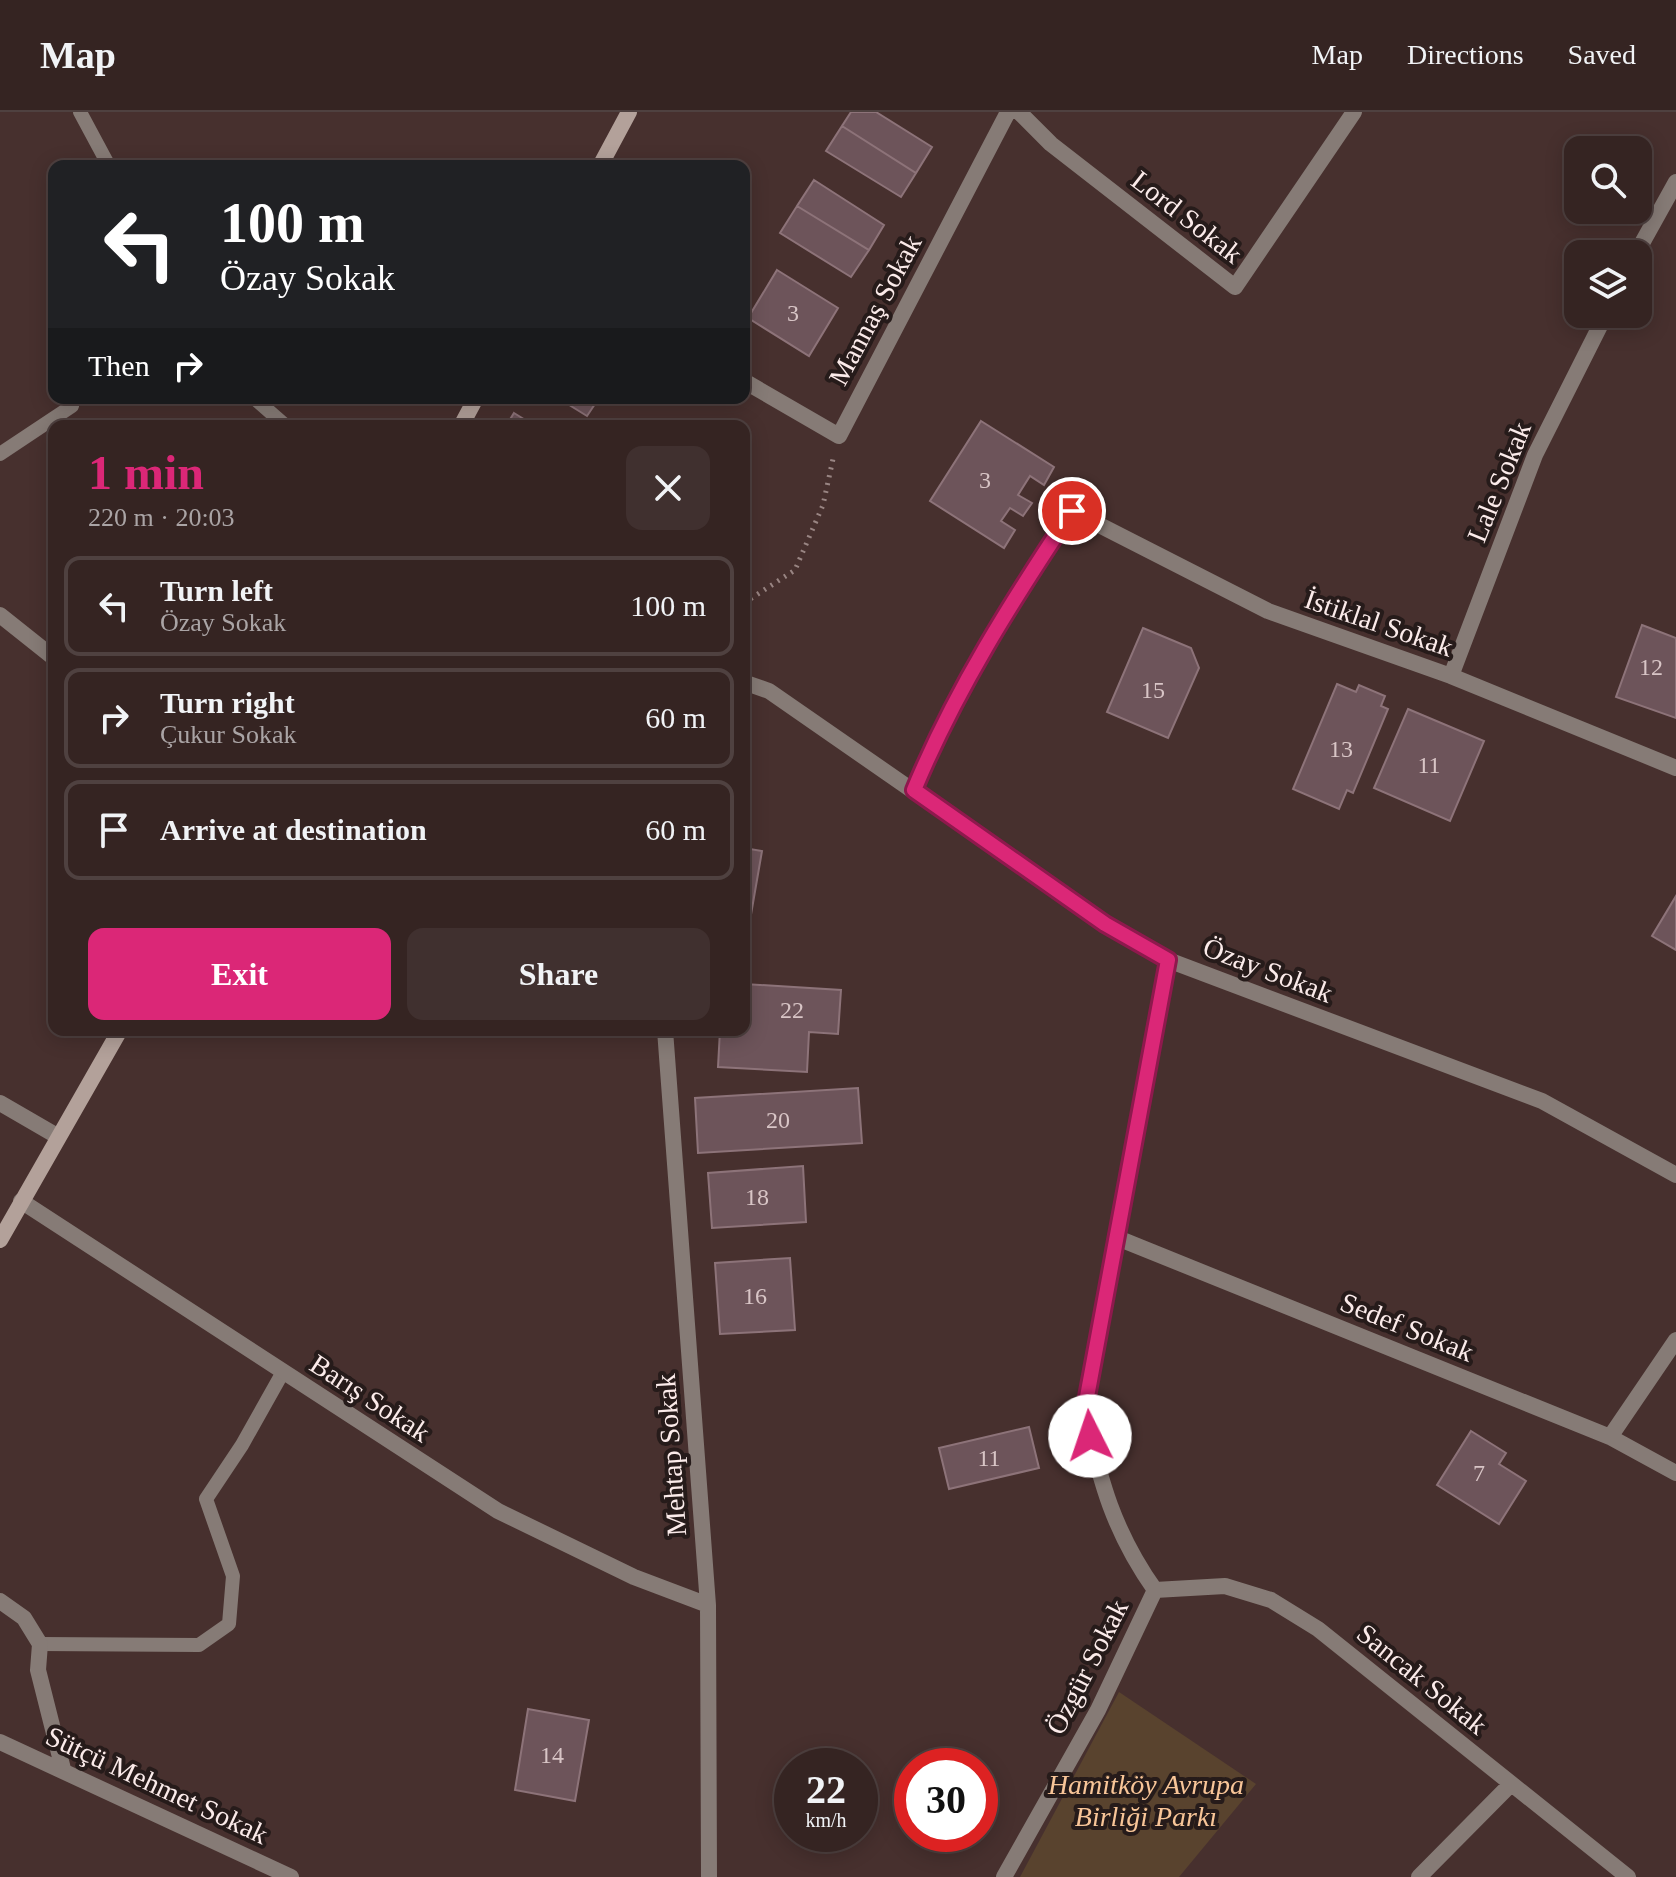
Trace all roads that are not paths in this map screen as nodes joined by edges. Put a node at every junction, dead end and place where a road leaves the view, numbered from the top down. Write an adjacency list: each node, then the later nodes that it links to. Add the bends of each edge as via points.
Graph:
1 (80, 112): 6 (lane)
2 (629, 112): 7 (street)
3 (1008, 112): 11 (street, Mannaş Sokak, via 839,436)
4 (1019, 112): 5 (street, Lord Sokak, via 1051,144 1235,287)
5 (1354, 112)
6 (106, 160)
7 (603, 160)
8 (1676, 182): 9 (street)
9 (1644, 240)
10 (1599, 328): 20 (street, Lale Sokak, via 1535,455)
11 (750, 384)
12 (261, 404): 15 (lane)
13 (72, 406): 14 (lane)
14 (51, 420)
15 (279, 420)
16 (48, 422): 17 (lane)
17 (0, 454)
18 (0, 615): 19 (street)
19 (48, 653)
20 (1451, 676): 22 (street, İstiklal Sokak); 23 (street, İstiklal Sokak, via 1268,611 1072,511 1014,598 941,725)
21 (750, 687): 23 (street, Özay Sokak, via 769,691)
22 (1676, 768)
23 (914, 790): 24 (street, Özay Sokak, via 1105,924)
24 (1168, 960): 29 (street, Özay Sokak, via 1542,1101); 31 (street, Özgür Sokak)
25 (116, 1036): 28 (street)
26 (665, 1036): 39 (street, Mehtap Sokak)
27 (0, 1103): 28 (street)
28 (57, 1136): 30 (street)
29 (1676, 1175)
30 (21, 1201): 32 (street); 34 (street, Barış Sokak)
31 (1115, 1237): 35 (street, Sedef Sokak); 37 (street, Özgür Sokak, via 1084,1413 1101,1482 1127,1551)
32 (0, 1240)
33 (1676, 1340): 35 (street)
34 (283, 1372): 39 (street, Barış Sokak, via 498,1511 634,1577); 40 (lane, via 206,1499 233,1576 229,1624 199,1645)
35 (1610, 1437): 36 (street, Sedef Sokak)
36 (1676, 1473)
37 (1155, 1590): 43 (street, Sancak Sokak, via 1225,1586 1271,1600 1318,1629); 46 (street, Özgür Sokak, via 1098,1710)
38 (0, 1601): 40 (street, via 24,1618)
39 (708, 1605): 45 (street, Mehtap Sokak)
40 (40, 1644): 42 (street, via 38,1670)
41 (0, 1742): 42 (street, Sütçü Mehmet Sokak)
42 (63, 1769): 44 (street, Sütçü Mehmet Sokak)
43 (1511, 1784): 47 (street); 48 (street, Sancak Sokak)
44 (291, 1877)
45 (709, 1877)
46 (1004, 1877)
47 (1419, 1877)
48 (1628, 1877)

